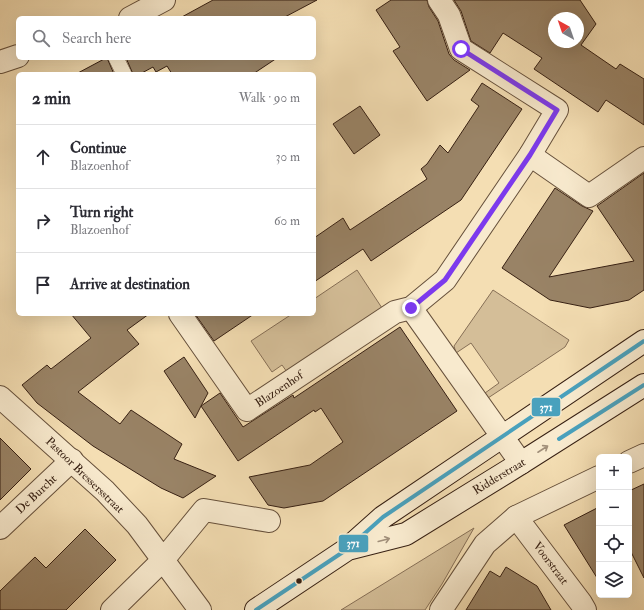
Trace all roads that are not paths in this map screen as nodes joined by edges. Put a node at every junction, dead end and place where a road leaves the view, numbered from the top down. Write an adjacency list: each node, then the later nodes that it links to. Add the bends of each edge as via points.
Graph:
1 (164, 0): 3 (street)
2 (439, 0): 8 (street, Blazoenhof, via 449,15 461,49 557,110)
3 (134, 16)
4 (16, 57): 6 (street)
5 (117, 60): 7 (lane)
6 (0, 62)
7 (123, 72)
8 (530, 155): 9 (street, via 589,196); 10 (street, Blazoenhof, via 445,280)
9 (644, 158)
10 (411, 308): 11 (street, Blazoenhof, via 395,312 247,410); 15 (street)
11 (181, 316)
12 (641, 347): 15 (street, Ridderstraat)
13 (644, 385): 19 (street, Ridderstraat, one-way to 13)
14 (0, 397): 17 (street, Pastoor Bressersstraat)
15 (502, 437): 19 (street); 24 (street, Ridderstraat, via 383,518)
16 (644, 455): 18 (street)
17 (72, 460): 23 (street, De Burcht); 25 (street, Pastoor Bressersstraat, via 137,526)
18 (632, 461)
19 (521, 463): 24 (street, Ridderstraat, one-way to 19, via 406,534)
20 (596, 478): 21 (street)
21 (516, 517): 29 (street, via 485,544); 30 (street, Voorstraat)
22 (269, 521): 25 (street, via 204,510)
23 (0, 528)
24 (346, 550): 28 (street, Ridderstraat)
25 (163, 560): 26 (street); 27 (street, Pastoor Bressersstraat)
26 (112, 610)
27 (200, 610)
28 (256, 610)
29 (441, 610)
30 (585, 610)

